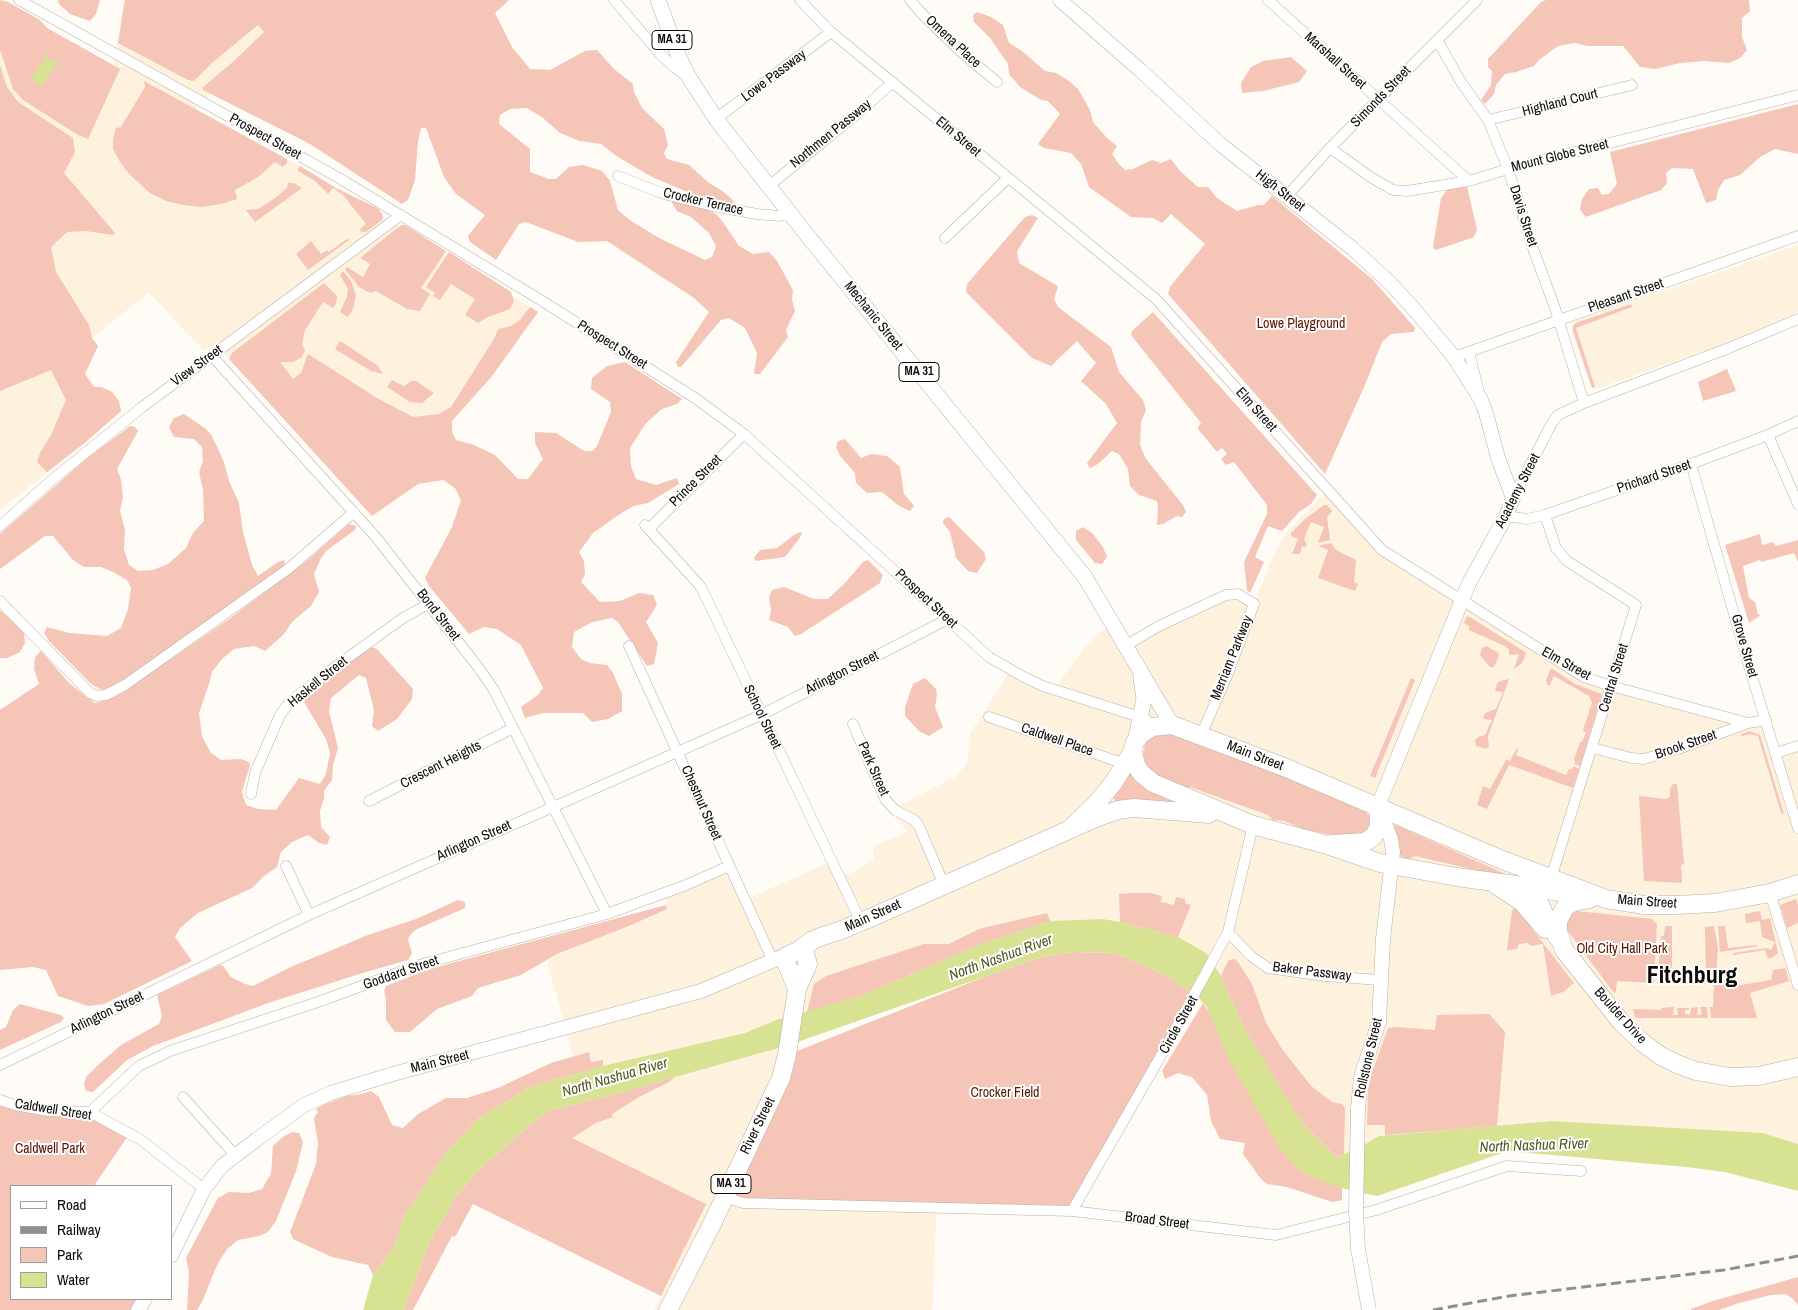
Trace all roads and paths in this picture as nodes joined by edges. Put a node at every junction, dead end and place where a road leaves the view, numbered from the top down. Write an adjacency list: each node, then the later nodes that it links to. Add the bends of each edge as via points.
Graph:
1 (19, 0): 27 (street, Prospect Street)
2 (614, 0): 11 (street, via 661,55)
3 (658, 0): 11 (main road, Mechanic Street / MA 31)
4 (800, 0): 9 (street, Elm Street)
5 (910, 0): 13 (street, Omena Place)
6 (1060, 0): 25 (main road, High Street, via 1220,144)
7 (1268, 0): 16 (street, Marshall Street)
8 (1477, 0): 10 (street, Simonds Street)
9 (832, 32): 12 (street, Elm Street); 17 (street, Lowe Passway)
10 (1437, 40): 16 (street, Simonds Street); 18 (street, Davis Street)
11 (690, 78): 17 (main road, Mechanic Street / MA 31)
12 (893, 82): 22 (street, Elm Street); 24 (street, Northmen Passway)
13 (997, 82)
14 (1632, 85): 18 (street, Highland Court)
15 (1798, 95): 20 (street, Mount Globe Street)
16 (1379, 100): 19 (street, Simonds Street); 23 (street, Marshall Street)
17 (716, 119): 24 (main road, Mechanic Street / MA 31)
18 (1488, 120): 20 (street, Davis Street)
19 (1330, 148): 23 (street, Mount Globe Street, via 1393,190); 25 (street, Simonds Street)
20 (1508, 169): 23 (street, Mount Globe Street); 31 (street, Davis Street)
21 (618, 176): 26 (street, Crocker Terrace, via 664,194 713,206 779,216)
22 (1008, 178): 29 (street); 48 (street, Elm Street, via 1156,299 1382,550)
23 (1469, 182)
24 (768, 186): 26 (main road, Mechanic Street / MA 31)
25 (1287, 196): 34 (main road, High Street, via 1390,283)
26 (791, 213): 53 (main road, Mechanic Street / MA 31, via 1085,577)
27 (401, 215): 33 (street, View Street); 38 (street, Prospect Street, via 619,349)
28 (1798, 236): 31 (street, Pleasant Street)
29 (945, 238)
30 (1798, 318): 36 (street, Academy Street)
31 (1558, 319): 32 (street, Pleasant Street); 36 (street, Davis Street)
32 (1469, 352): 34 (street, Pleasant Street); 35 (street, High Street)
33 (212, 356): 43 (street, Bond Street); 46 (street, View Street, via 133,414)
34 (1454, 357): 35 (main road, High Street)
35 (1481, 400): 41 (main road, High Street)
36 (1584, 403): 41 (street, Academy Street, via 1554,419)
37 (1798, 421): 39 (street, Prichard Street)
38 (744, 434): 47 (street, Prince Street); 51 (street, Prospect Street)
39 (1768, 435): 40 (street, Prichard Street); 42 (street)
40 (1692, 464): 44 (street, Prichard Street); 59 (street, Grove Street)
41 (1513, 498): 45 (main road, Academy Street)
42 (1798, 504)
43 (354, 512): 49 (street, via 280,574 125,685 106,695 90,693); 50 (street, Bond Street)
44 (1545, 515): 45 (street, Prichard Street, via 1526,519); 55 (street, Central Street, via 1556,548 1567,561 1636,605)
45 (1506, 516): 48 (main road, Academy Street)
46 (0, 526)
47 (647, 527): 56 (street, School Street, via 701,588)
48 (1462, 600): 55 (street, Elm Street, via 1584,677); 73 (main road, Academy Street, via 1437,648)
49 (0, 601)
50 (428, 604): 63 (street, Bond Street, via 494,690); 70 (street, Haskell Street, via 403,618 288,704 258,766)
51 (948, 620): 56 (street, Arlington Street); 58 (street, Prospect Street, via 989,657 1022,676)
52 (629, 646): 67 (street, Chestnut Street)
53 (1125, 646): 54 (main road, Mechanic Street / MA 31); 64 (street, Merriam Parkway, via 1226,594 1238,594 1254,604)
54 (1140, 672): 58 (main road, Mechanic Street / MA 31, via 1144,699); 62 (main road, Mechanic Street)
55 (1611, 686): 60 (street, Elm Street); 66 (street, Central Street)
56 (761, 715): 67 (street, Arlington Street); 92 (street, School Street)
57 (989, 717): 68 (street, Caldwell Place)
58 (1141, 718): 62 (street, Prospect Street); 68 (main road, Main Street / MA 31)
59 (1766, 720): 60 (street, Elm Street); 69 (street, Grove Street)
60 (1748, 723): 66 (street, Brook Street, via 1644,759)
61 (853, 724): 86 (street, Park Street, via 885,798 895,810 914,820)
62 (1172, 725): 64 (highway, Main Street); 68 (highway, Main Street, via 1146,730)
63 (513, 728): 71 (street, Crescent Heights); 72 (street, Bond Street)
64 (1201, 734): 73 (highway, Main Street)
65 (1798, 746): 69 (street)
66 (1593, 748): 83 (street, Central Street)
67 (678, 750): 72 (street, Arlington Street); 82 (street, Chestnut Street)
68 (1131, 752): 74 (highway, Main Street, via 1141,773 1153,783); 76 (highway, Main Street / MA 31, via 1102,798)
69 (1776, 752): 77 (street, Grove Street)
70 (251, 794)
71 (369, 802)
72 (552, 806): 90 (street, Bond Street); 91 (street, Arlington Street)
73 (1378, 806): 78 (highway, Main Street, via 1378,829 1370,840); 79 (highway, Main Street); 80 (main road, via 1391,839)
74 (1234, 818): 75 (highway, Main Street); 76 (highway, Main Street, via 1134,808 1118,810)
75 (1253, 825): 78 (highway, Main Street); 93 (street, Circle Street)
76 (1071, 828): 86 (highway, Main Street / MA 31)
77 (1798, 828)
78 (1324, 844): 80 (highway, Main Street)
79 (1500, 859): 83 (highway, Main Street); 87 (highway, Main Street, via 1522,874)
80 (1392, 865): 84 (highway, Main Street); 96 (main road, Rollstone Street)
81 (286, 866): 91 (street)
82 (729, 866): 90 (street, Goddard Street); 95 (street, Chestnut Street)
83 (1551, 878): 89 (highway, Main Street)
84 (1487, 881): 87 (highway, Main Street); 94 (highway, Main Street, via 1522,902)
85 (1798, 884): 88 (highway, Main Street)
86 (944, 885): 92 (highway, Main Street / MA 31)
87 (1533, 887): 89 (highway, Main Street); 94 (highway, Main Street)
88 (1770, 893): 89 (highway, Main Street, via 1676,906 1644,905); 97 (street)
89 (1593, 895): 94 (highway, Boulder Drive, via 1565,907 1560,914 1557,926)
90 (607, 914): 102 (street, Goddard Street, via 419,965 170,1051 139,1066)
91 (309, 915): 98 (street, Arlington Street)
92 (861, 922): 95 (highway, Main Street / MA 31, via 811,941)
93 (1228, 932): 96 (street, Baker Passway, via 1268,968); 107 (street, Circle Street)
94 (1564, 950): 99 (highway, Boulder Drive, via 1634,1035 1651,1050 1677,1064 1732,1077 1759,1076)
95 (793, 963): 103 (main road, Main Street, via 331,1093 304,1106); 106 (highway, River Street / MA 31, via 796,992 781,1078)
96 (1380, 980): 110 (main road, Rollstone Street, bridge, via 1378,1022 1361,1077 1358,1109 1358,1249)
97 (1798, 985)
98 (0, 1065)
99 (1798, 1067)
100 (183, 1097): 103 (street)
101 (0, 1100): 102 (street, Caldwell Street, via 48,1110)
102 (90, 1112): 105 (street, Caldwell Street, via 141,1140)
103 (235, 1155): 105 (main road, Main Street)
104 (1581, 1171): 107 (street, Broad Street, via 1507,1166 1376,1210 1276,1235)
105 (204, 1189): 108 (main road, Main Street)
106 (725, 1197): 107 (street, Broad Street, via 742,1203); 109 (highway, River Street / MA 31)
107 (1072, 1211)
108 (172, 1254)
109 (668, 1310)
110 (1369, 1310)

